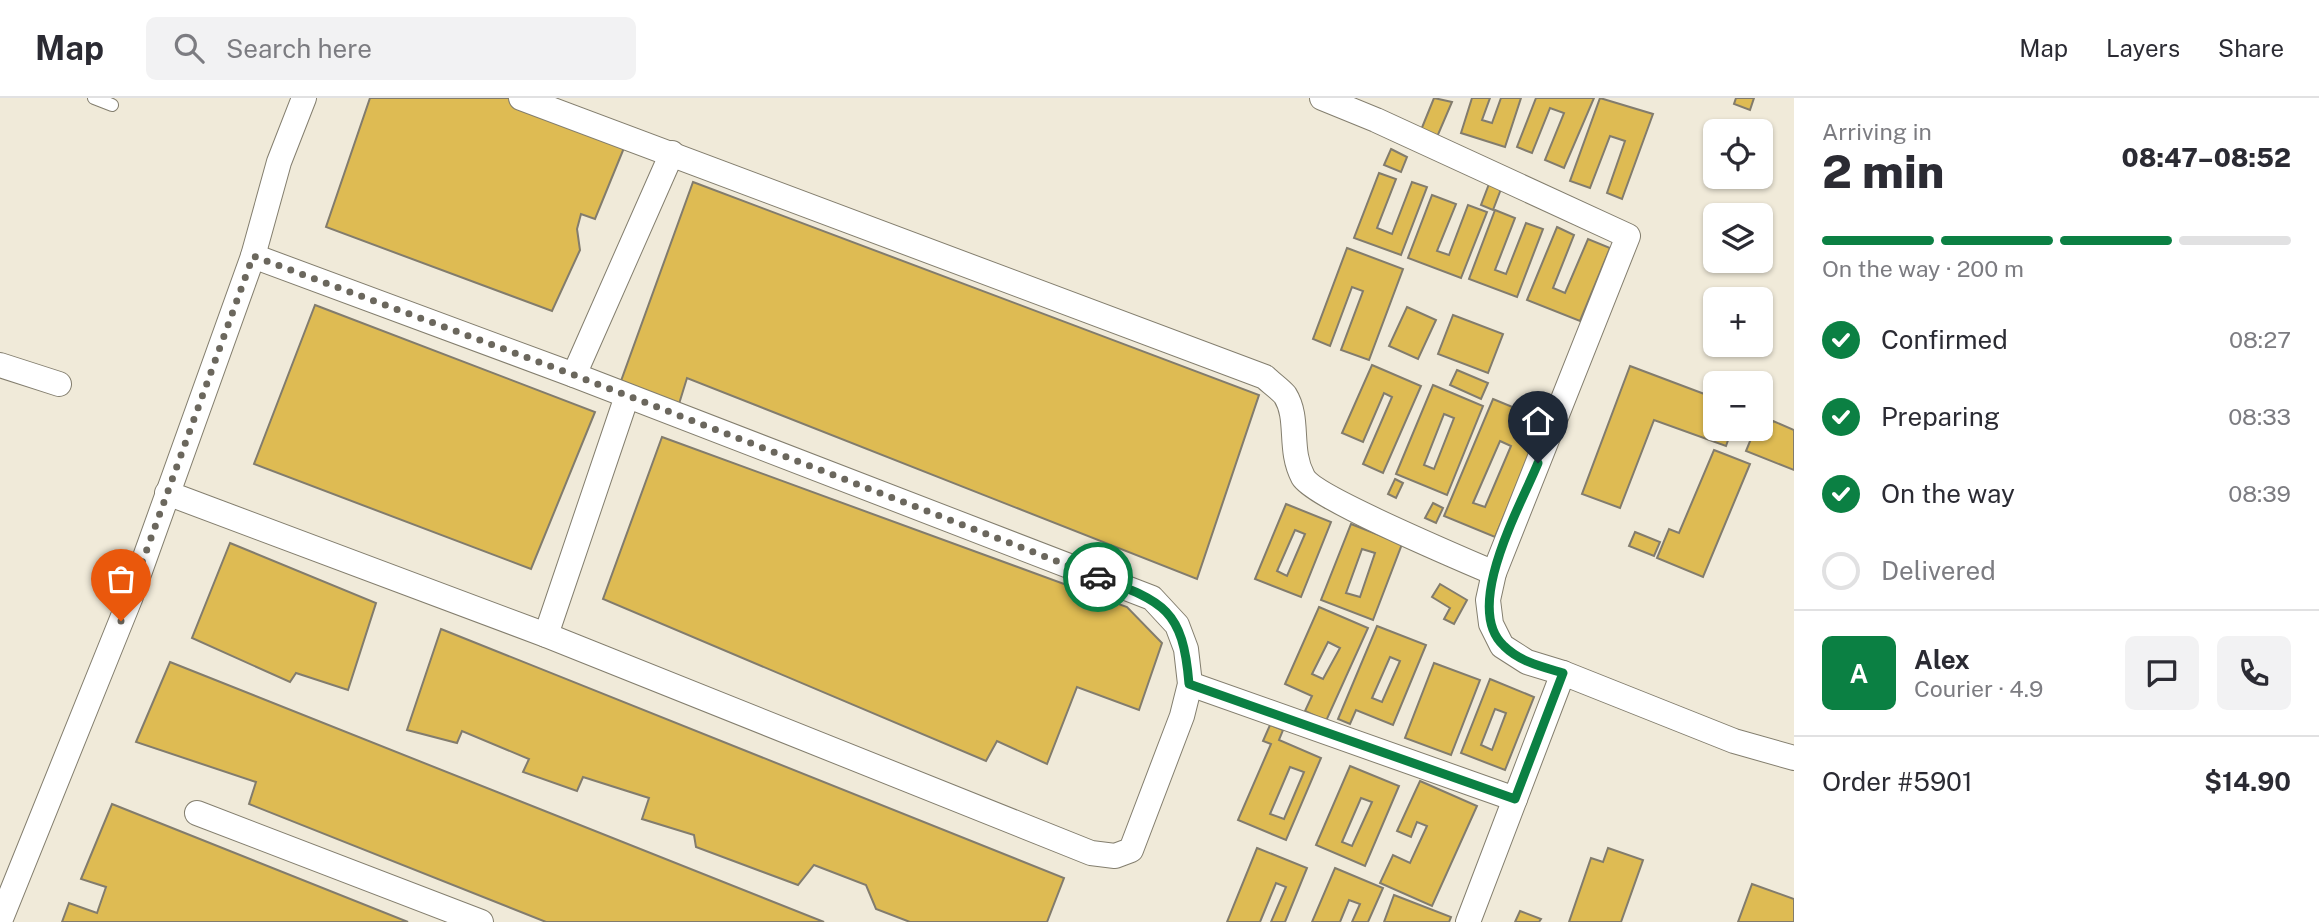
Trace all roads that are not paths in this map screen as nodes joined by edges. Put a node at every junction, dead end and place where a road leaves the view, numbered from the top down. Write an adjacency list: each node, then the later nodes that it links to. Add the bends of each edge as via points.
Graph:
1 (94, 98): 5 (lane)
2 (304, 98): 8 (street, via 279,162)
3 (521, 98): 7 (street)
4 (1322, 98): 6 (street)
5 (113, 105)
6 (1381, 109): 14 (street, via 1628,236)
7 (672, 153): 10 (street); 14 (street, via 1265,377 1289,406 1294,457 1305,481 1354,509)
8 (253, 256): 10 (street); 13 (street)
9 (0, 365): 11 (street)
10 (574, 375): 12 (street)
11 (59, 384)
12 (627, 396): 15 (street); 17 (street, via 1152,598 1177,625 1186,649)
13 (167, 493): 15 (street); 21 (street, via 130,599)
14 (1493, 573): 16 (street, via 1490,624 1502,646 1527,662)
15 (546, 635): 17 (street, via 1091,853 1115,856 1130,850 1182,716)
16 (1563, 673): 18 (street, via 1734,741); 19 (street)
17 (1189, 684): 19 (street)
18 (1794, 758)
19 (1515, 799): 23 (street)
20 (197, 813): 22 (street)
21 (0, 921)
22 (481, 922)
23 (1468, 922)

